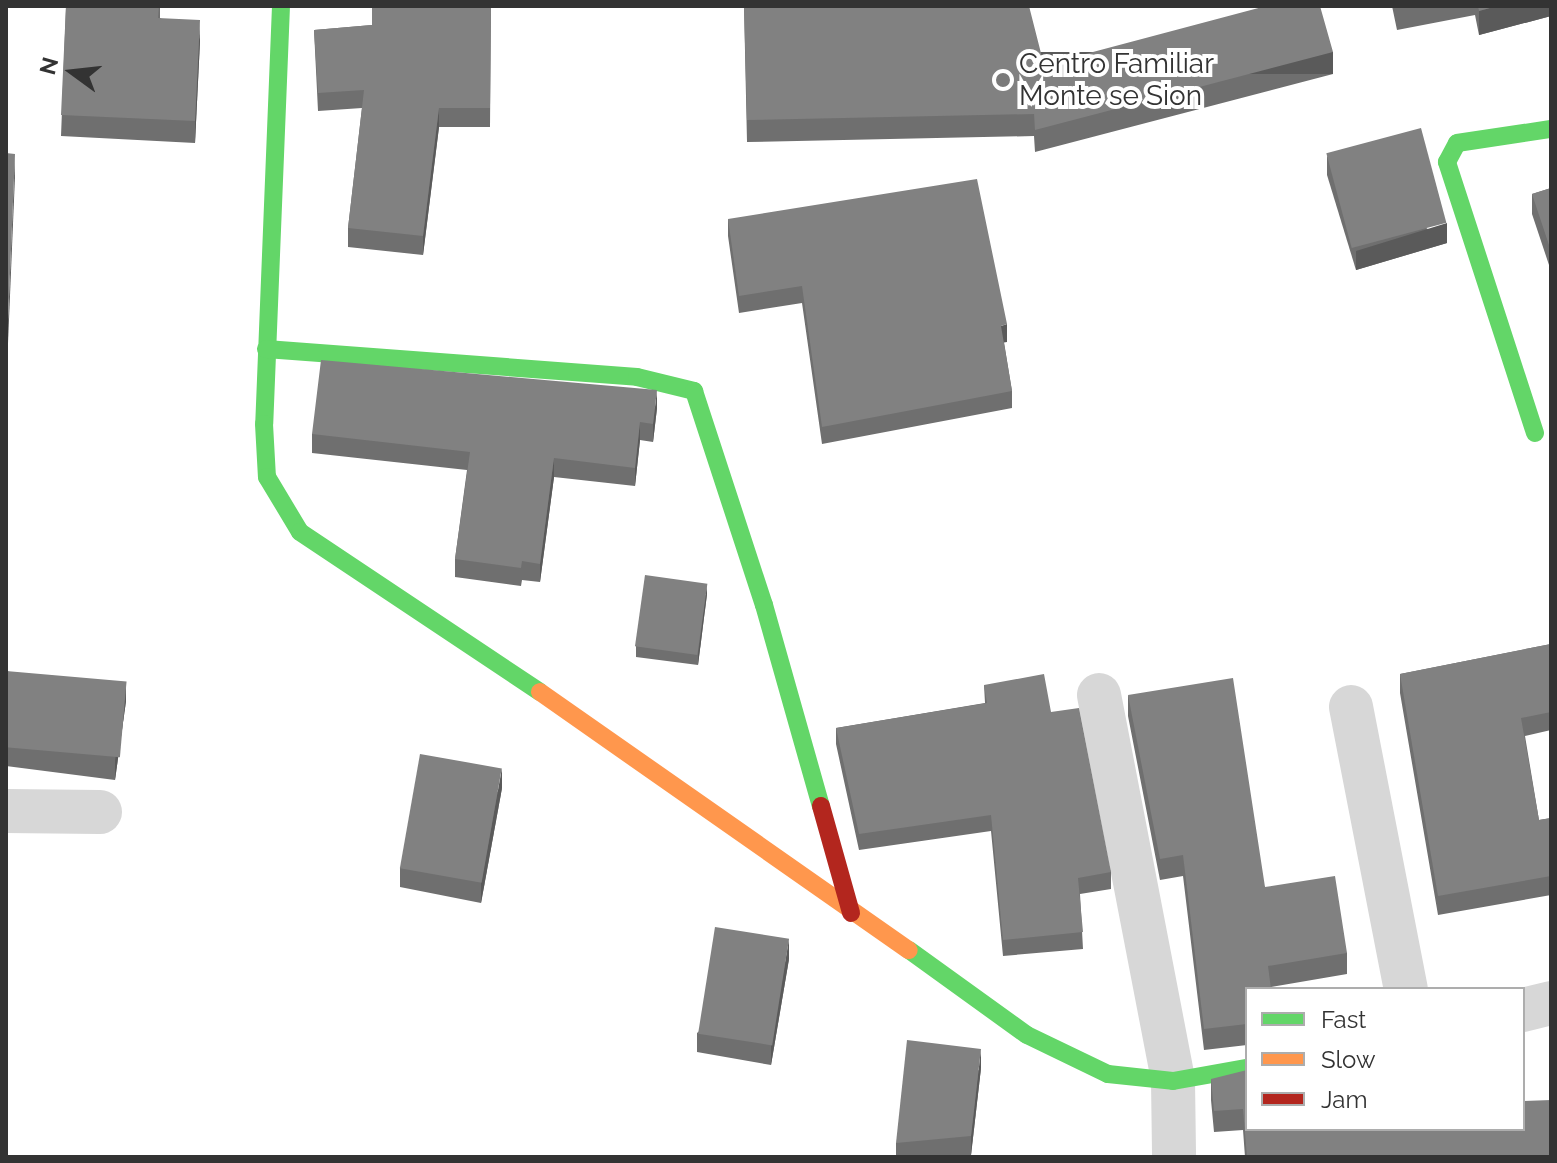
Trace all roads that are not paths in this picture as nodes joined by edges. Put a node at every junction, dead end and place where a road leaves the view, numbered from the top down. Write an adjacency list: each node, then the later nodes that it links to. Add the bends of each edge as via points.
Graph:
1 (281, 6): 3 (street)
2 (1551, 129): 4 (street, via 1457,143 1447,162)
3 (266, 349): 9 (street, via 267,477 300,532 701,800); 9 (street, via 637,377 694,391 764,605)
4 (1535, 433)
5 (1099, 695): 14 (street)
6 (1351, 707): 10 (street)
7 (6, 811): 8 (street)
8 (100, 812)
9 (851, 913): 14 (street, via 1027,1035 1108,1074)
10 (1406, 987)
11 (1551, 1003): 12 (street)
12 (1525, 1010)
13 (1245, 1068): 14 (street)
14 (1173, 1081): 15 (street)
15 (1174, 1157)

